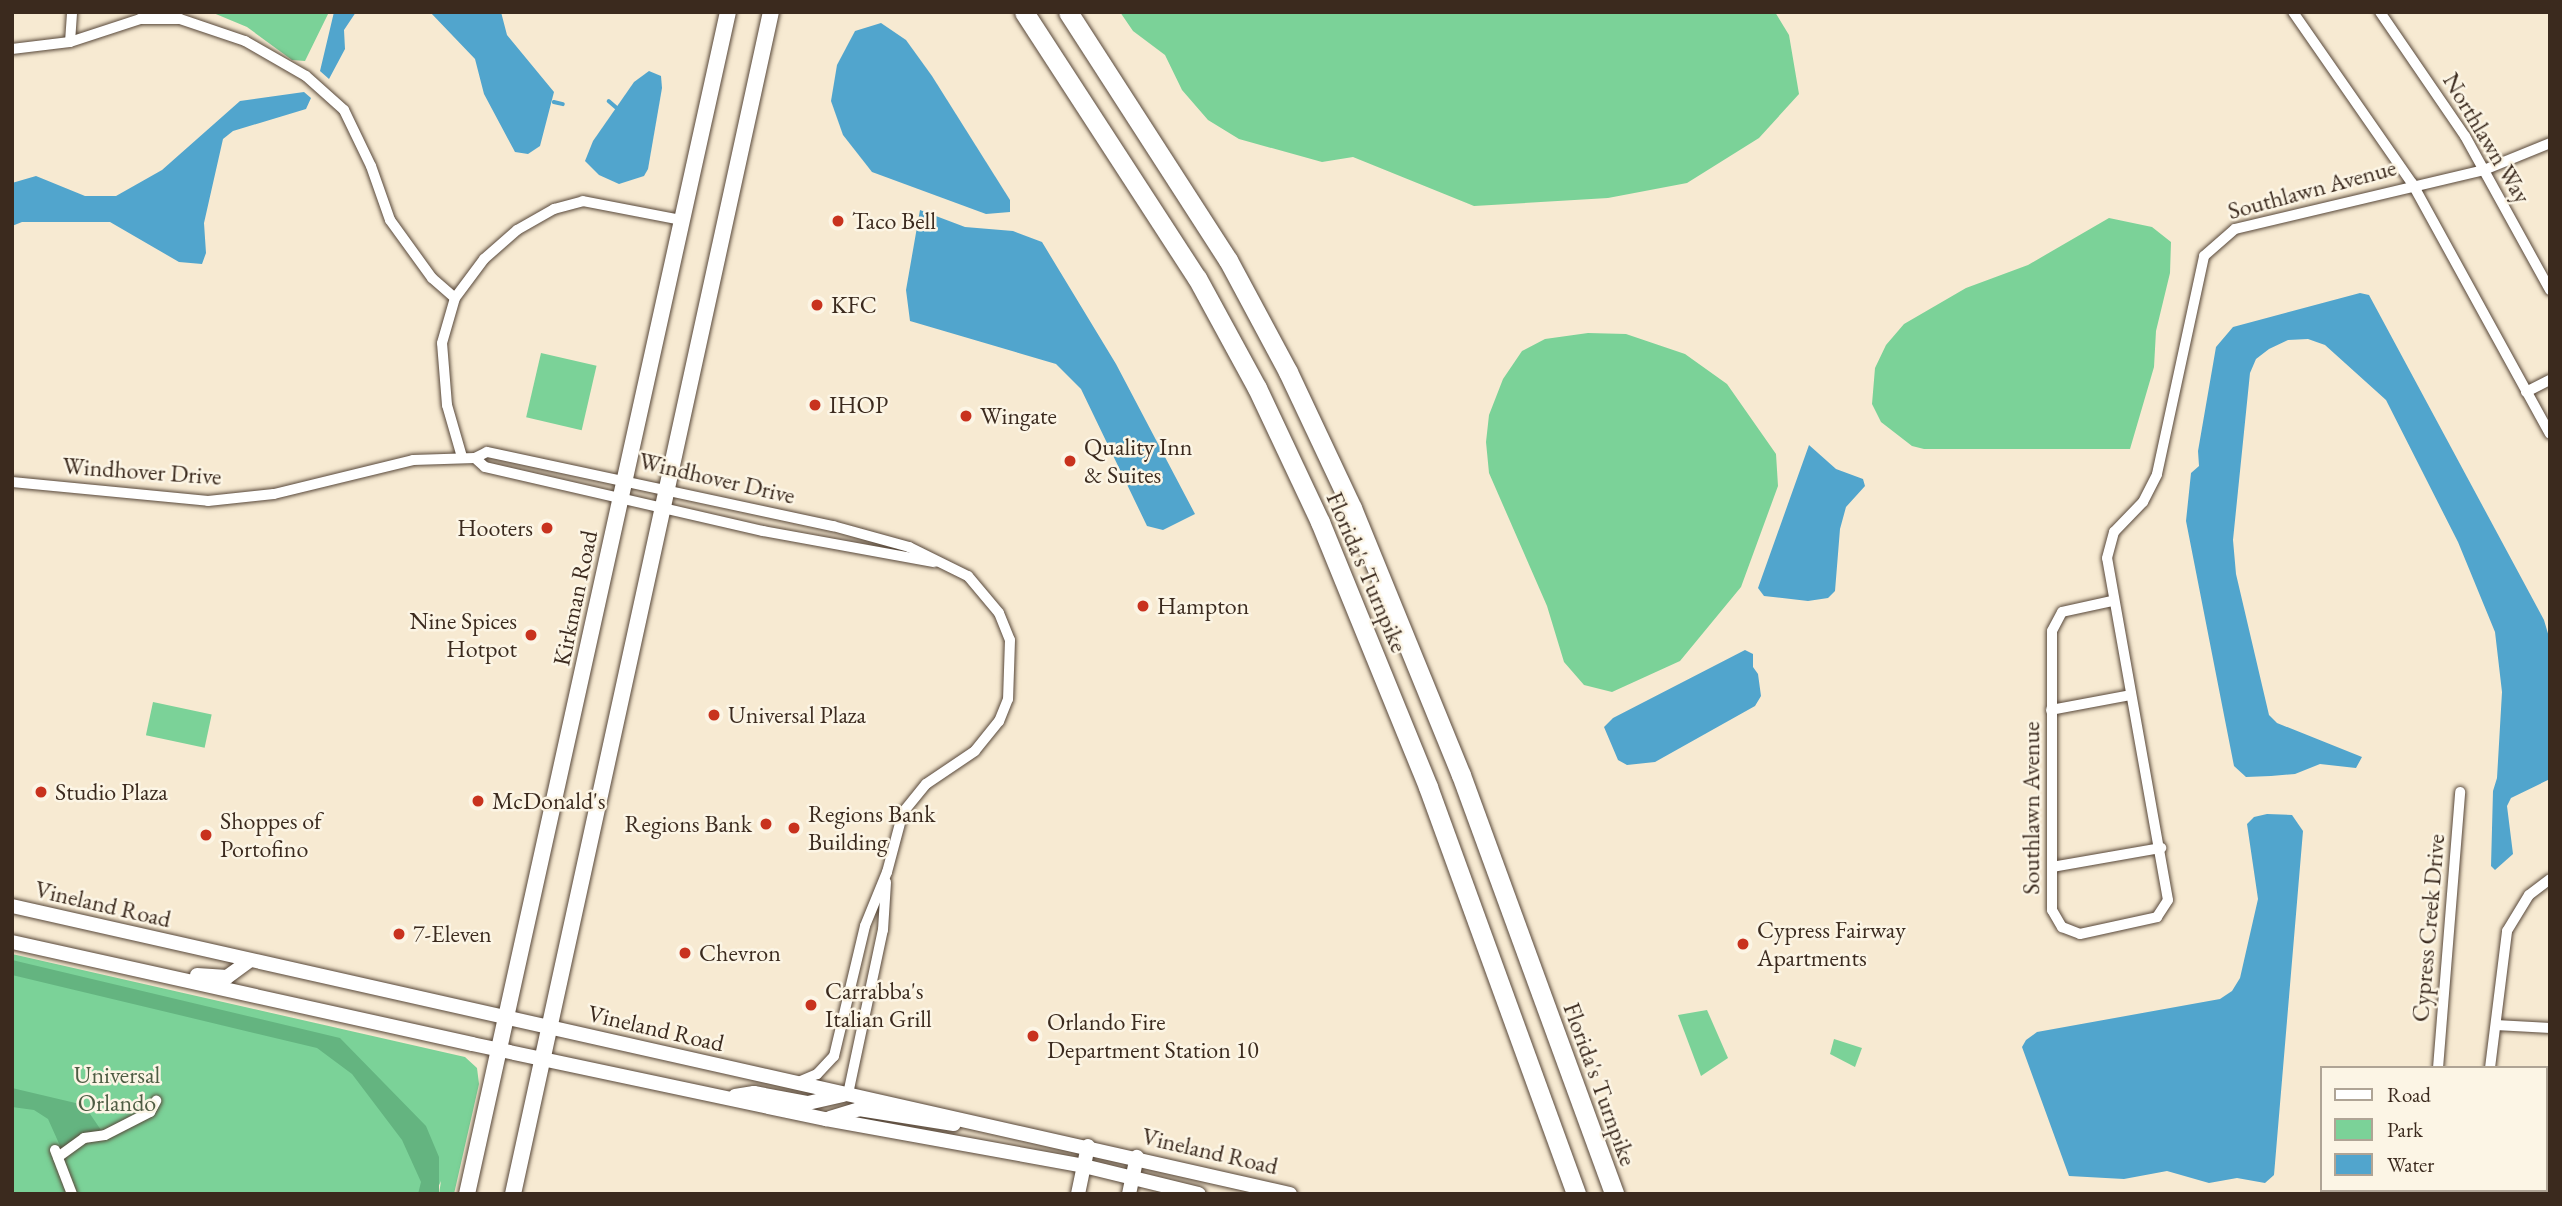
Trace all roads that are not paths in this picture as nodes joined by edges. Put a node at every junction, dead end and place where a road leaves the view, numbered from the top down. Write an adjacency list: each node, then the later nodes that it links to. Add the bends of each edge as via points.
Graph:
1 (72, 12): 8 (street)
2 (728, 12): 13 (main road, Kirkman Road)
3 (771, 12): 23 (main road)
4 (1024, 12): 68 (highway, Florida's Turnpike, via 1198,278 1257,388 1320,522 1428,787)
5 (1068, 12): 69 (highway, Florida's Turnpike, via 1228,260 1288,372 1352,508 1461,775)
6 (2293, 12): 12 (street)
7 (2380, 12): 11 (street, Northlawn Way, via 2427,77)
8 (70, 42): 9 (street); 15 (street, via 140,19 180,19 245,41 306,76 344,110 390,220 432,278)
9 (12, 48)
10 (2550, 143): 11 (street, Southlawn Avenue)
11 (2484, 170): 12 (street, Southlawn Avenue); 14 (street, Northlawn Way)
12 (2412, 183): 17 (street); 29 (street, Southlawn Avenue, via 2235,229 2212,244 2200,269 2157,474 2143,502 2121,523 2110,543)
13 (682, 220): 15 (street, via 594,201 554,209 517,230 484,258); 21 (main road, Kirkman Road)
14 (2550, 290)
15 (455, 298): 19 (street, via 444,330 443,372)
16 (2550, 380): 17 (street)
17 (2526, 392): 18 (street)
18 (2550, 434)
19 (462, 457): 20 (street, Windhover Drive); 22 (street, Windhover Drive, via 413,460 274,494 208,501)
20 (475, 458): 21 (street, Windhover Drive, via 487,452 503,454); 24 (street, Windhover Drive, via 485,467)
21 (624, 479): 23 (street, Windhover Drive); 24 (main road, Kirkman Road)
22 (12, 482)
23 (669, 488): 25 (main road); 26 (street, Windhover Drive)
24 (620, 497): 25 (street, Windhover Drive); 43 (main road, Kirkman Road)
25 (664, 508): 27 (street, Windhover Drive); 45 (main road)
26 (833, 526): 27 (street); 28 (street, Windhover Drive, via 909,547)
27 (829, 544): 28 (street, Windhover Drive)
28 (947, 564): 35 (street, Windhover Drive, via 977,584 999,613 1012,651 1011,687 999,721 984,742 926,785 906,807)
29 (2112, 601): 30 (street, Southlawn Avenue); 31 (street, Southlawn Avenue, via 2071,608 2055,619)
30 (2131, 695): 31 (street); 33 (street, Southlawn Avenue)
31 (2051, 710): 34 (street, Southlawn Avenue)
32 (2460, 792): 49 (street, Cypress Creek Drive)
33 (2161, 848): 34 (street); 34 (street, Southlawn Avenue, via 2168,901 2157,917 2080,934 2055,918)
34 (2052, 867)
35 (887, 872): 38 (street, Windhover Drive); 39 (street, Windhover Drive)
36 (2550, 879): 44 (street, via 2529,895 2507,931)
37 (12, 906): 41 (street, Vineland Road)
38 (865, 926): 39 (street); 51 (street, Windhover Drive, via 834,1056 817,1074)
39 (883, 930): 52 (street, Windhover Drive)
40 (12, 942): 42 (street, Vineland Road)
41 (249, 961): 42 (street, via 227,976); 43 (street, Vineland Road)
42 (154, 972): 47 (street, Vineland Road)
43 (506, 1018): 45 (street, Vineland Road); 47 (main road, Kirkman Road)
44 (2496, 1025): 46 (street); 50 (street)
45 (549, 1027): 48 (main road); 51 (street, Vineland Road)
46 (2550, 1028)
47 (499, 1050): 48 (street, Vineland Road); 62 (main road, Kirkman Road)
48 (542, 1058): 53 (street, Vineland Road); 63 (main road)
49 (2438, 1066)
50 (2490, 1066)
51 (796, 1083): 52 (street, Vineland Road)
52 (848, 1094): 53 (street, via 807,1103 754,1093); 56 (street, Vineland Road)
53 (723, 1097): 55 (street, Vineland Road)
54 (156, 1101): 61 (street, via 149,1112 105,1135 84,1138 56,1153)
55 (826, 1119): 56 (street, via 859,1109 926,1123); 59 (street, Vineland Road)
56 (994, 1125): 57 (street, Vineland Road)
57 (1088, 1146): 58 (street, Vineland Road); 59 (street)
58 (1137, 1157): 60 (street); 67 (street, Vineland Road)
59 (1084, 1166): 60 (street, Vineland Road); 64 (street)
60 (1133, 1178): 65 (street); 66 (street, Vineland Road)
61 (72, 1194)
62 (467, 1194)
63 (513, 1194)
64 (1078, 1194)
65 (1129, 1194)
66 (1199, 1194)
67 (1290, 1194)
68 (1576, 1194)
69 (1614, 1194)

